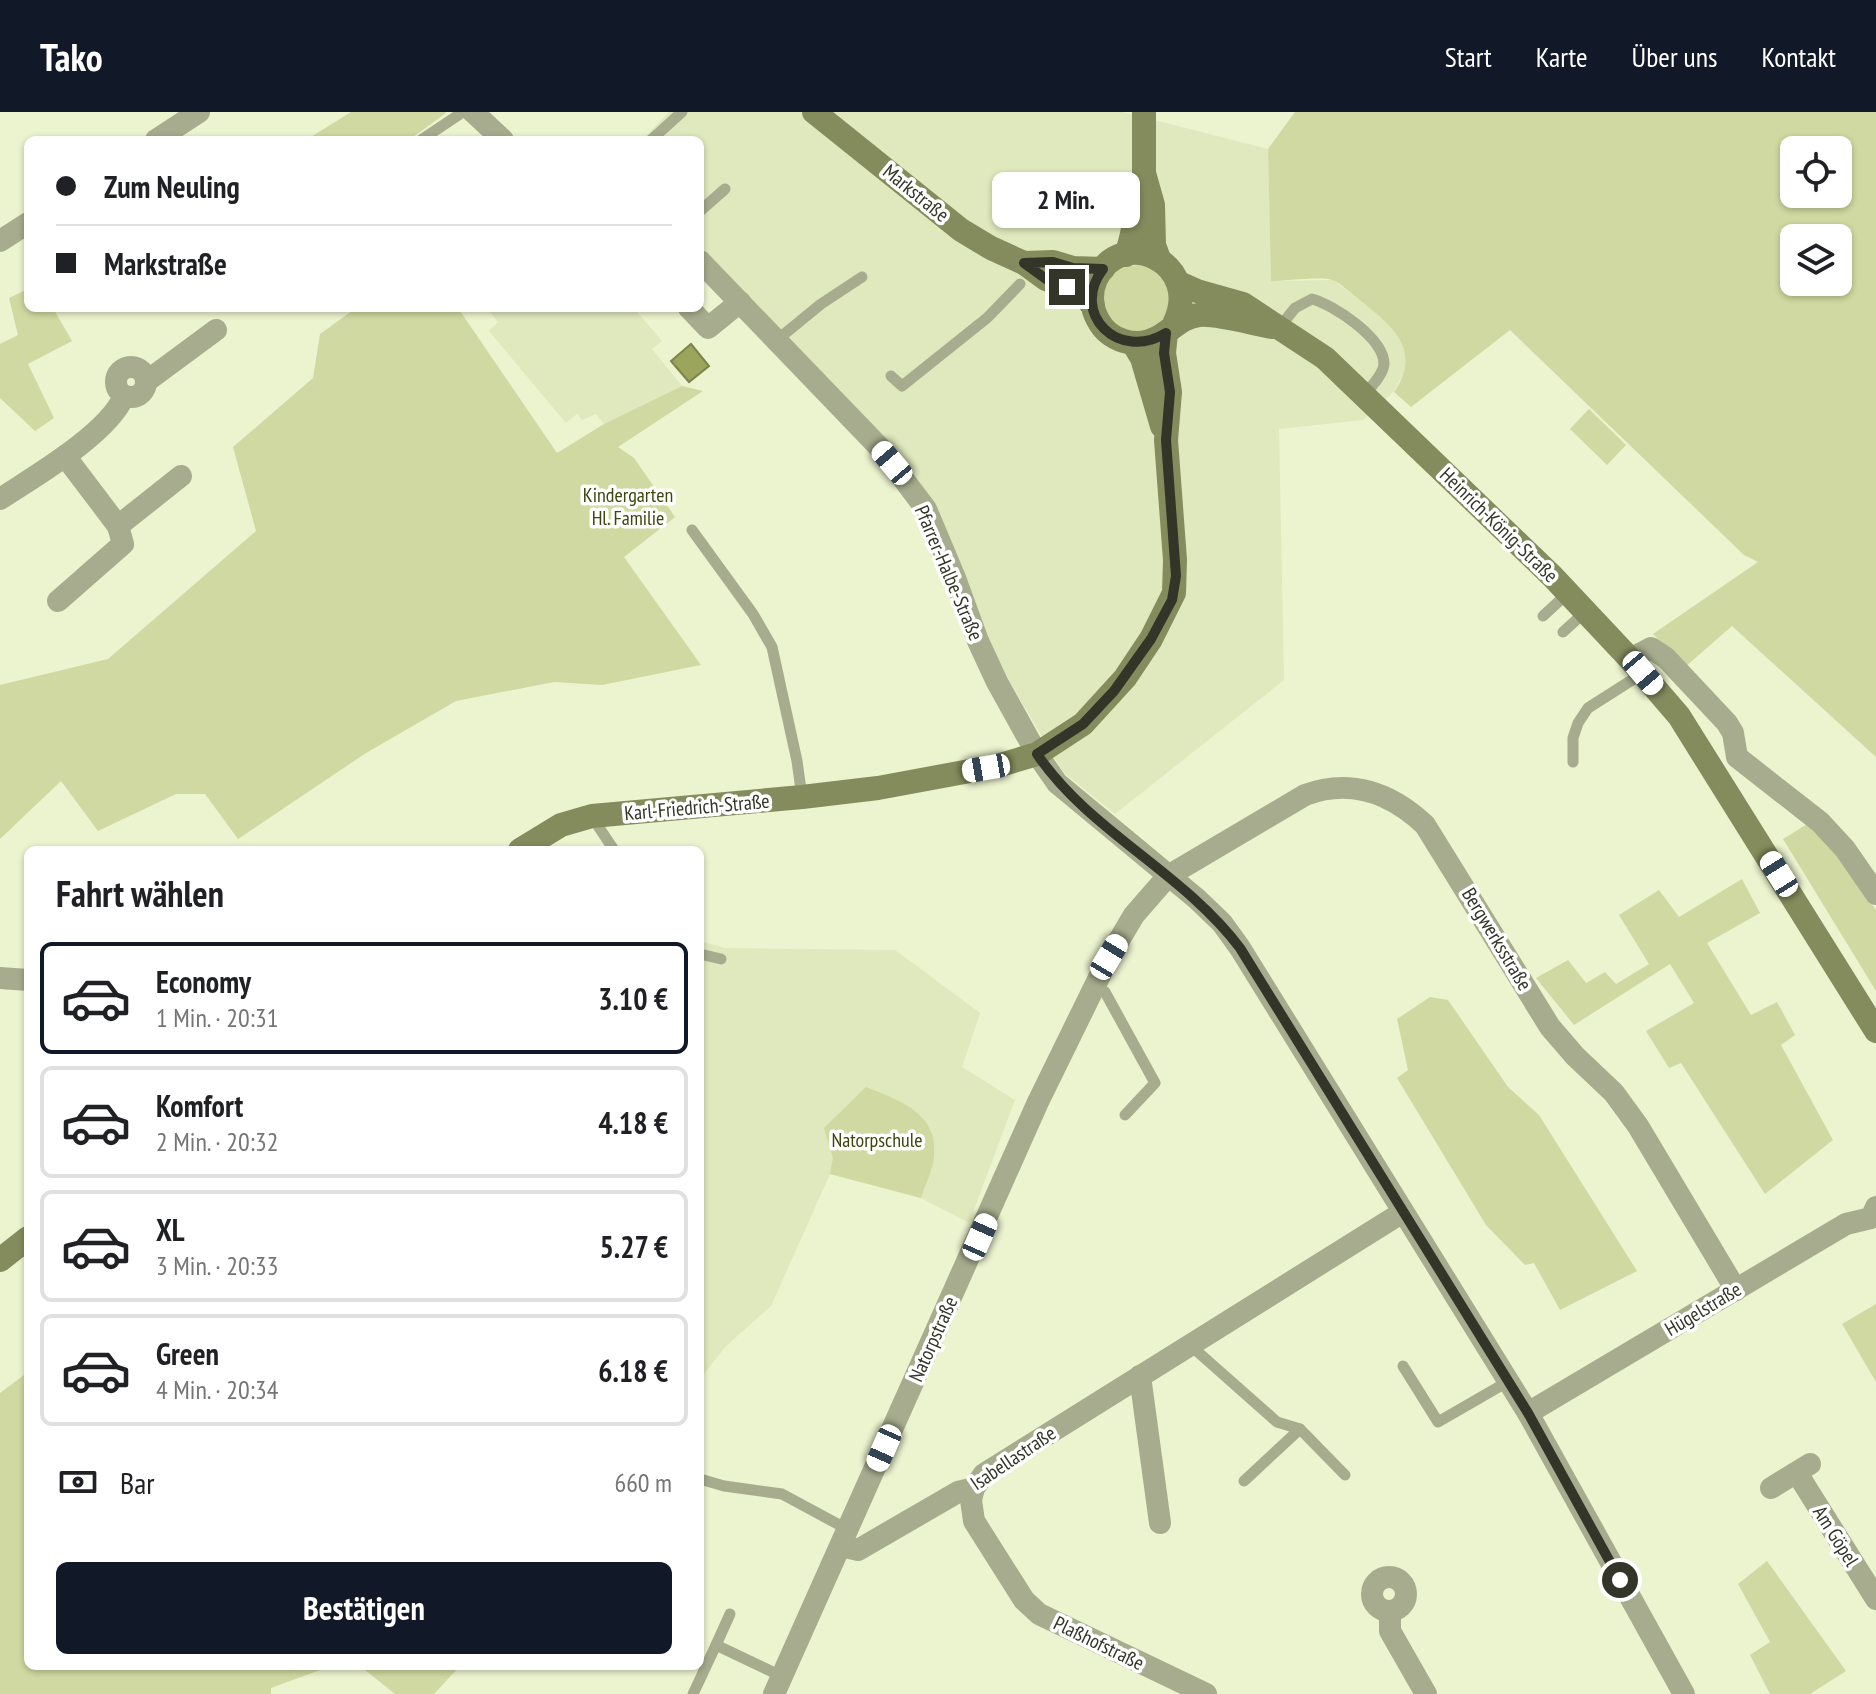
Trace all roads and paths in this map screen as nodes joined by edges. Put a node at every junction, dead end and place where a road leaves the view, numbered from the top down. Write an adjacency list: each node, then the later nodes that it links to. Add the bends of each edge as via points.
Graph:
1 (199, 112): 7 (street)
2 (463, 112): 8 (lane)
3 (473, 112): 9 (street)
4 (682, 112): 10 (lane)
5 (814, 112): 20 (main road, Markstraße)
6 (1144, 112): 11 (main road)
7 (168, 136)
8 (427, 136)
9 (499, 136)
10 (655, 136)
11 (1144, 173): 16 (main road); 17 (main road)
12 (725, 189): 13 (lane)
13 (704, 207)
14 (24, 226): 15 (street)
15 (0, 241)
16 (1126, 255): 17 (main road); 19 (main road)
17 (1159, 259): 22 (main road)
18 (704, 265): 23 (street, Pfarrer-Halbe-Straße)
19 (1103, 269): 20 (main road, Markstraße, via 1053,262); 25 (main road, via 1094,283)
20 (1022, 274): 24 (lane); 25 (main road, Markstraße, via 1081,292); 32 (lane, via 987,318 902,386)
21 (862, 277): 30 (lane)
22 (1179, 283): 27 (main road, via 1181,302); 28 (main road, Heinrich-König-Straße, via 1243,304)
23 (740, 302): 26 (street, via 708,328); 30 (street, Pfarrer-Halbe-Straße)
24 (1013, 305)
25 (1093, 306): 31 (main road, via 1106,331)
26 (693, 312)
27 (1170, 328): 28 (main road, Heinrich-König-Straße, via 1199,315); 31 (main road, via 1145,343); 34 (main road, Karl-Friedrich-Straße, via 1164,353 1170,392)
28 (1278, 328): 33 (main road, Heinrich-König-Straße, via 1325,358); 33 (lane, via 1295,308 1312,299 1365,332 1384,361)
29 (216, 330): 35 (street, via 147,381 139,368 123,368 116,382 124,396 121,403)
30 (777, 340): 46 (street, Pfarrer-Halbe-Straße, via 880,448 926,509 978,641)
31 (1133, 343): 34 (main road, Karl-Friedrich-Straße)
32 (891, 376)
33 (1364, 395): 40 (main road, Heinrich-König-Straße)
34 (1166, 440): 46 (main road, Karl-Friedrich-Straße, via 1175,560 1172,600 1118,687 1083,724)
35 (65, 456): 37 (street); 38 (street)
36 (181, 476): 38 (street)
37 (0, 499)
38 (118, 526): 41 (street, via 123,544)
39 (692, 530): 50 (lane, via 772,647)
40 (1568, 593): 42 (main road, Heinrich-König-Straße); 43 (lane)
41 (58, 601)
42 (1585, 612): 44 (lane); 45 (main road, Heinrich-König-Straße)
43 (1543, 616)
44 (1563, 632)
45 (1636, 666): 47 (street, via 1651,648 1666,658 1727,723); 48 (lane, via 1578,723); 49 (main road, Heinrich-König-Straße, via 1679,716)
46 (1037, 754): 50 (main road, Karl-Friedrich-Straße, via 957,774); 54 (street, Pfarrer-Halbe-Straße, via 1057,783)
47 (1737, 757): 49 (street); 55 (street, via 1820,822)
48 (1573, 762)
49 (1714, 769): 61 (main road, Heinrich-König-Straße)
50 (802, 797): 51 (main road, Karl-Friedrich-Straße)
51 (592, 816): 52 (main road, Karl-Friedrich-Straße, via 561,825); 53 (lane, Karl-Friedrich-Straße)
52 (527, 846)
53 (611, 846)
54 (1168, 876): 60 (street, Natorpstraße, via 1134,915); 64 (street, Pfarrer-Halbe-Straße, via 1218,919 1240,948); 67 (street, Bergwerksstraße, via 1313,792 1359,788 1397,803 1432,835 1550,1027 1615,1094 1638,1126)
55 (1876, 894)
56 (704, 955): 57 (lane)
57 (721, 959)
58 (0, 978): 59 (street)
59 (24, 980)
60 (1094, 985): 62 (lane, via 1105,992 1155,1083); 80 (street, Natorpstraße)
61 (1876, 1031)
62 (1125, 1115)
63 (1876, 1207): 67 (street, Hügelstraße, via 1871,1218 1846,1224)
64 (1403, 1212): 68 (street, Isabellastraße); 71 (street, Pfarrer-Halbe-Straße)
65 (24, 1241): 66 (main road)
66 (0, 1260)
67 (1736, 1290): 72 (street, Hügelstraße)
68 (1190, 1345): 70 (street, Isabellastraße); 73 (lane, via 1277,1422)
69 (1403, 1366): 71 (lane, via 1438,1422)
70 (1140, 1376): 77 (street, Isabellastraße, via 984,1474); 79 (street)
71 (1509, 1381): 72 (street, Pfarrer-Halbe-Straße)
72 (1528, 1413): 89 (street, Pfarrer-Halbe-Straße)
73 (1300, 1429): 74 (lane); 76 (lane)
74 (1345, 1475)
75 (704, 1480): 80 (lane, via 782,1494)
76 (1244, 1481)
77 (974, 1488): 80 (street, Isabellastraße, via 958,1492 858,1550); 87 (street, Plaßhofstraße, via 974,1521 1039,1614)
78 (1771, 1488): 81 (street, Am Göpel, via 1804,1468)
79 (1160, 1523)
80 (844, 1538): 85 (street, Natorpstraße)
81 (1876, 1599)
82 (1390, 1611): 88 (street, via 1390,1631)
83 (730, 1614): 84 (lane)
84 (716, 1645): 85 (lane); 86 (lane)
85 (778, 1685)
86 (693, 1694)
87 (1206, 1694)
88 (1426, 1694)
89 (1684, 1694)

